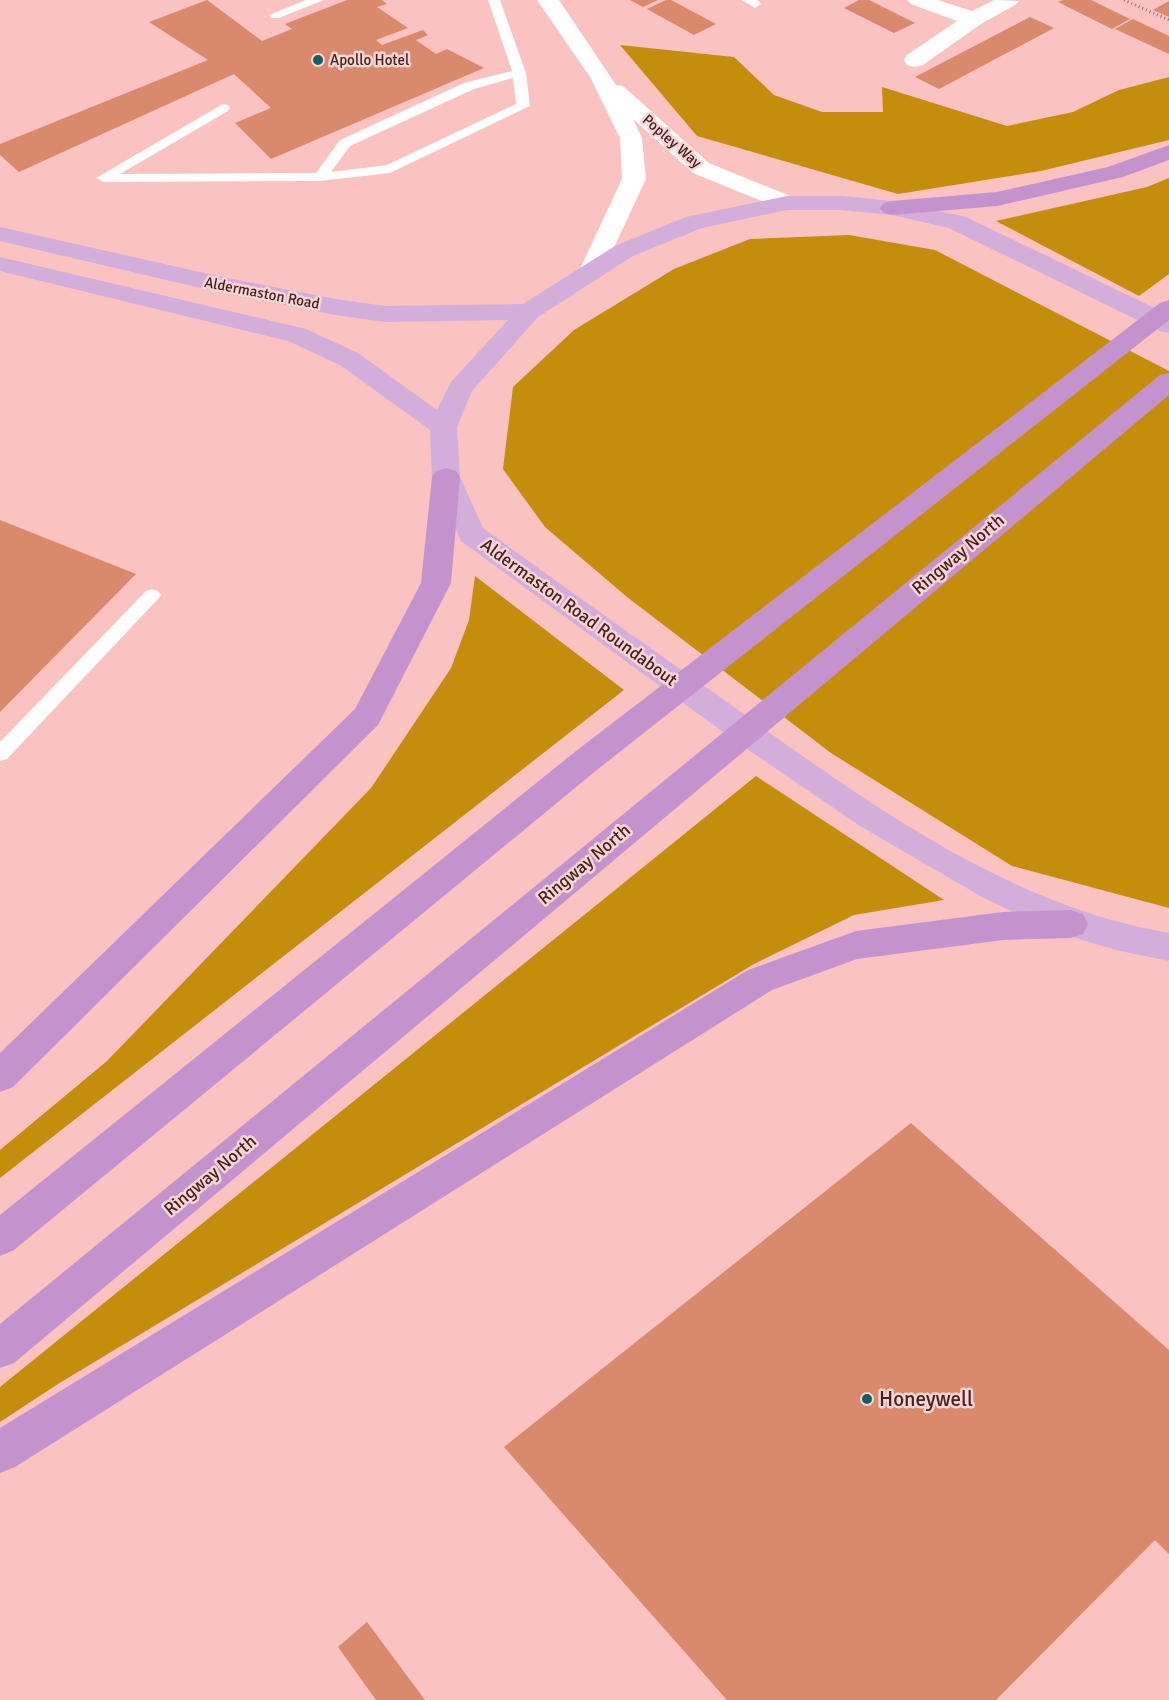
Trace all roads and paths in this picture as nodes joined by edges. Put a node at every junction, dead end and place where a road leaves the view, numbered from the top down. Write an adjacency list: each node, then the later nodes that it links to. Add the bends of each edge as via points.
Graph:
1 (318, 0): 7 (lane)
2 (494, 0): 11 (lane)
3 (548, 0): 12 (street, Popley Way)
4 (918, 0): 8 (street)
5 (1124, 0): 9 (path)
6 (1008, 1): 8 (street)
7 (275, 15)
8 (973, 19): 10 (street)
9 (1169, 20)
10 (915, 60)
11 (519, 73): 15 (lane, via 469,86 345,143); 15 (lane, via 523,106 390,169)
12 (601, 77): 16 (street, Popley Way, via 701,168); 20 (street, Popley Way, via 631,138 634,179)
13 (223, 108): 15 (lane, via 103,178)
14 (1169, 152): 17 (highway, via 1115,172 997,199)
15 (320, 177)
16 (787, 203): 17 (main road, Aldermaston Road Roundabout); 20 (main road, Aldermaston Road Roundabout, via 695,222 632,247)
17 (892, 208): 23 (main road, Aldermaston Road Roundabout, via 957,222)
18 (0, 234): 22 (main road, Aldermaston Road, via 336,307 385,314)
19 (0, 264): 25 (main road, Aldermaston Road, via 297,335 349,359)
20 (592, 269): 22 (main road, Aldermaston Road Roundabout)
21 (1169, 308): 32 (highway, via 587,760)
22 (529, 312): 25 (main road, Aldermaston Road Roundabout, via 460,388)
23 (1169, 325)
24 (1169, 381): 33 (highway, Ringway North)
25 (443, 428): 26 (main road, Aldermaston Road Roundabout)
26 (446, 477): 29 (main road, Aldermaston Road Roundabout, via 471,534 811,779 910,843); 31 (highway, via 436,583 367,717)
27 (152, 595): 28 (lane)
28 (0, 754)
29 (1071, 924): 30 (main road, Aldermaston Road Roundabout, via 1132,942); 34 (highway, via 1003,926 856,945 760,980)
30 (1169, 947)
31 (0, 1076)
32 (0, 1238)
33 (0, 1349)
34 (0, 1452)

